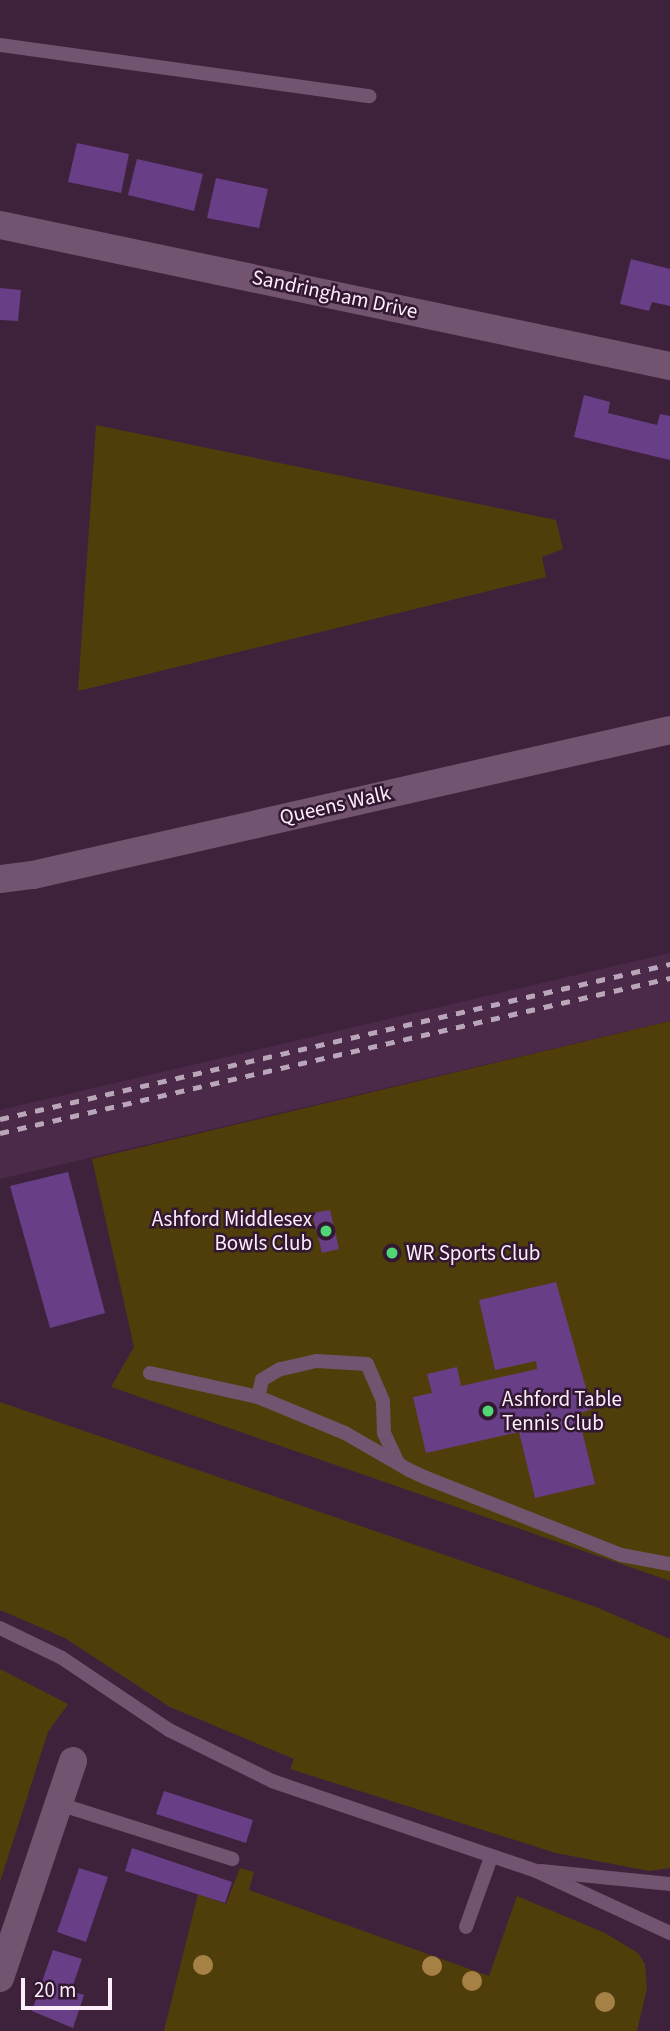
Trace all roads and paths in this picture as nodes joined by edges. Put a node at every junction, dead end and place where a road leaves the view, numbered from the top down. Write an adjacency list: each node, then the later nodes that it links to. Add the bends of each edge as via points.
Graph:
1 (0, 45): 2 (lane)
2 (369, 96)
3 (0, 225): 4 (street, Sandringham Drive)
4 (670, 366)
5 (670, 730): 6 (street, Queens Walk)
6 (0, 879)
7 (150, 1373): 8 (lane)
8 (258, 1397): 9 (lane, via 345,1433); 9 (lane, via 262,1380 280,1369 316,1361 367,1364 383,1401 384,1433)
9 (398, 1463): 10 (lane, via 621,1555)
10 (670, 1564)
11 (0, 1628): 14 (lane, via 62,1658 169,1730 272,1782)
12 (73, 1761): 13 (street)
13 (59, 1804): 15 (lane); 20 (street)
14 (491, 1857): 16 (lane); 18 (lane)
15 (232, 1859)
16 (536, 1871): 17 (lane, via 576,1871); 19 (lane)
17 (670, 1884)
18 (466, 1927)
19 (670, 1933)
20 (0, 1978)

